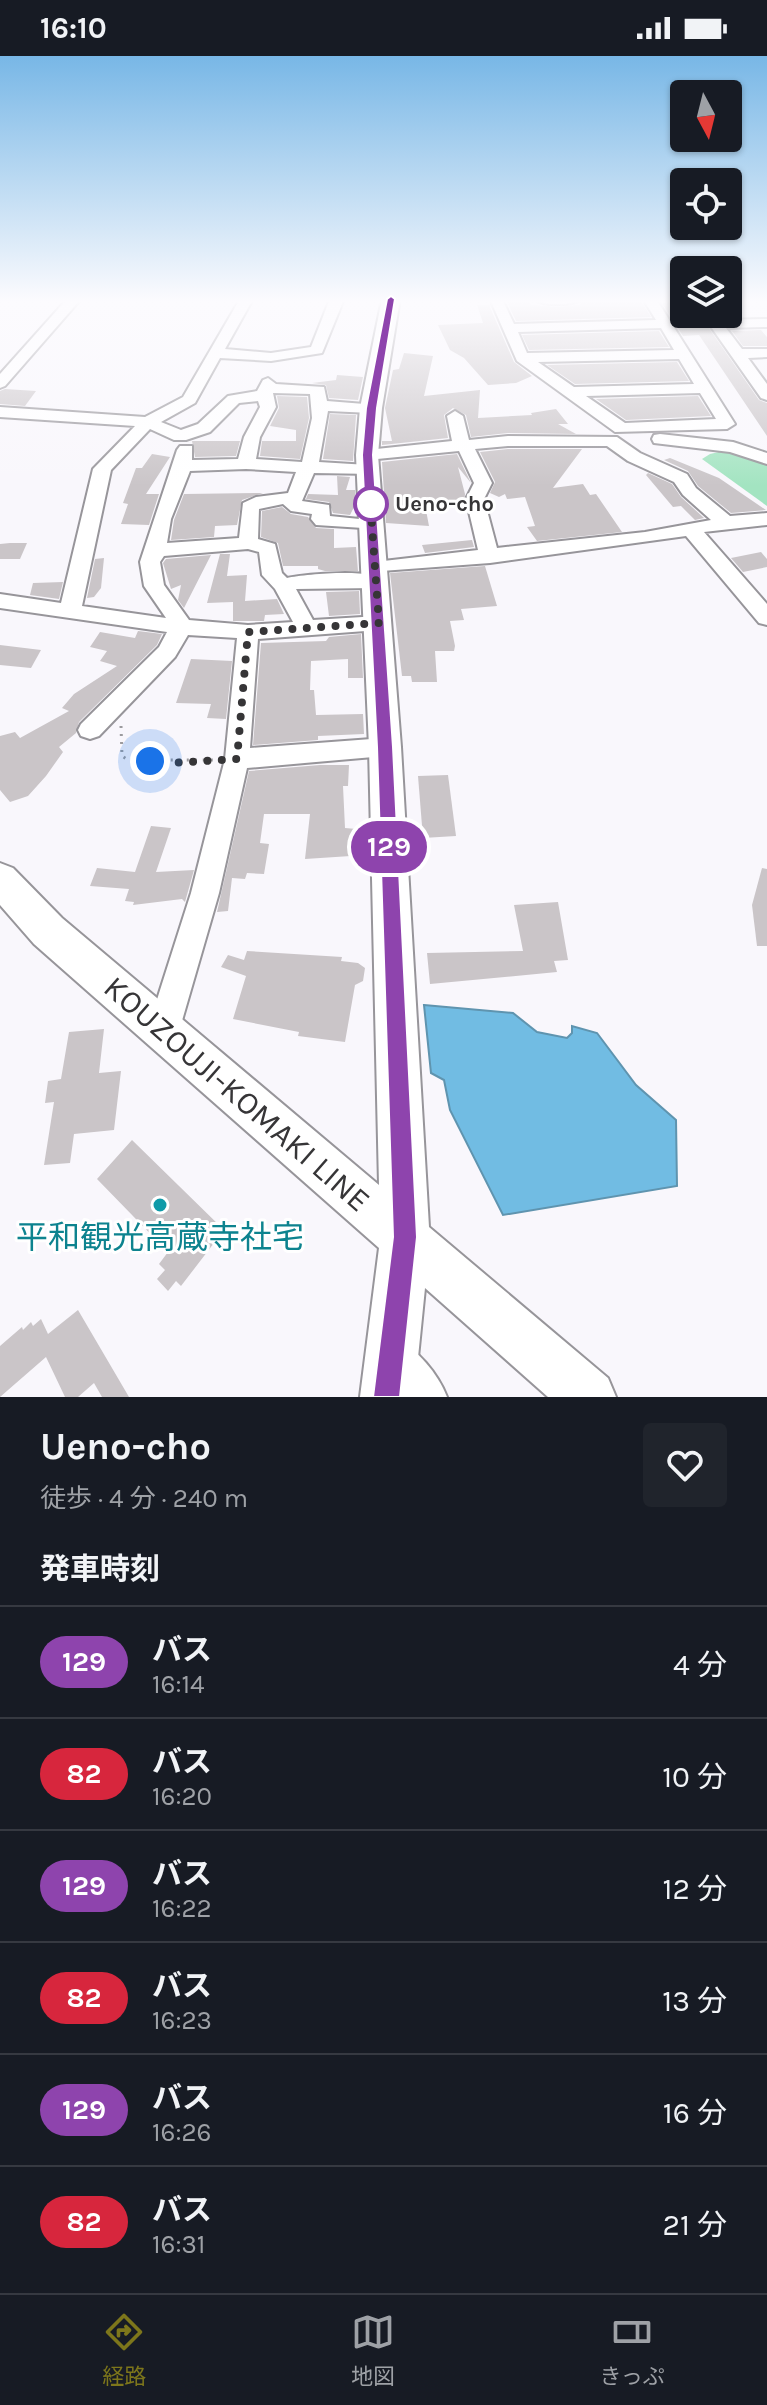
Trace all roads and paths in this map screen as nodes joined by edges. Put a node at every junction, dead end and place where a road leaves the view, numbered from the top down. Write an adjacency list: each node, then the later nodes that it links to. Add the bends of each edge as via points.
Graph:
1 (19, 362): 9 (street)
2 (211, 362): 19 (street, via 186,403)
3 (267, 362): 13 (street)
4 (306, 362): 11 (street, via 296,381)
5 (380, 362): 16 (main road)
6 (527, 362): 14 (street)
7 (688, 362): 10 (street)
8 (744, 362): 12 (street)
9 (0, 383)
10 (705, 388): 14 (street); 14 (street, via 727,424 621,428)
11 (302, 389): 13 (street); 15 (street, via 318,390)
12 (765, 389)
13 (266, 392): 20 (street, via 234,399 204,428); 25 (street, via 268,407 252,437)
14 (570, 392)
15 (320, 406): 16 (street); 27 (street)
16 (371, 408): 24 (main road)
17 (0, 412): 19 (street)
18 (455, 416): 22 (street)
19 (148, 422): 20 (street); 39 (street, via 102,469)
20 (180, 436): 26 (street, via 186,448)
21 (611, 441): 22 (street, via 508,441); 23 (street, via 652,438 719,446); 30 (street, via 681,478)
22 (463, 447): 24 (street); 35 (street, via 483,483 475,499)
23 (767, 459)
24 (368, 462): 27 (street); 31 (main road)
25 (246, 464): 26 (street); 27 (street)
26 (183, 466): 34 (street, via 160,523)
27 (309, 468): 28 (street)
28 (289, 500): 31 (street, via 298,507 322,509 323,521); 33 (street, via 250,507)
29 (767, 519): 30 (street)
30 (724, 521): 32 (street)
31 (372, 525): 36 (main road)
32 (692, 531): 35 (street); 40 (street)
33 (248, 543): 34 (street); 37 (street, via 268,548 272,575)
34 (159, 550): 42 (street, via 150,562 154,586)
35 (490, 557): 36 (street)
36 (376, 574): 37 (street); 41 (main road)
37 (283, 585): 43 (street)
38 (0, 601): 39 (street)
39 (70, 611): 42 (street)
40 (767, 618)
41 (379, 623): 43 (street); 47 (main road)
42 (181, 627): 44 (street); 45 (street, via 167,652)
43 (307, 628): 44 (street)
44 (248, 632): 48 (street)
45 (107, 713): 46 (street); 48 (path, via 122,727 122,756 128,760)
46 (90, 730)
47 (385, 747): 48 (street); 51 (main road)
48 (237, 759): 50 (street, via 205,893)
49 (0, 879): 50 (main road, KOUZOUJI-KOMAKI LINE, via 48,931)
50 (163, 1031): 51 (main road, KOUZOUJI-KOMAKI LINE)
51 (405, 1237): 52 (main road); 54 (main road, KOUZOUJI-KOMAKI LINE)
52 (390, 1376): 53 (street)
53 (427, 1397)
54 (589, 1397)

